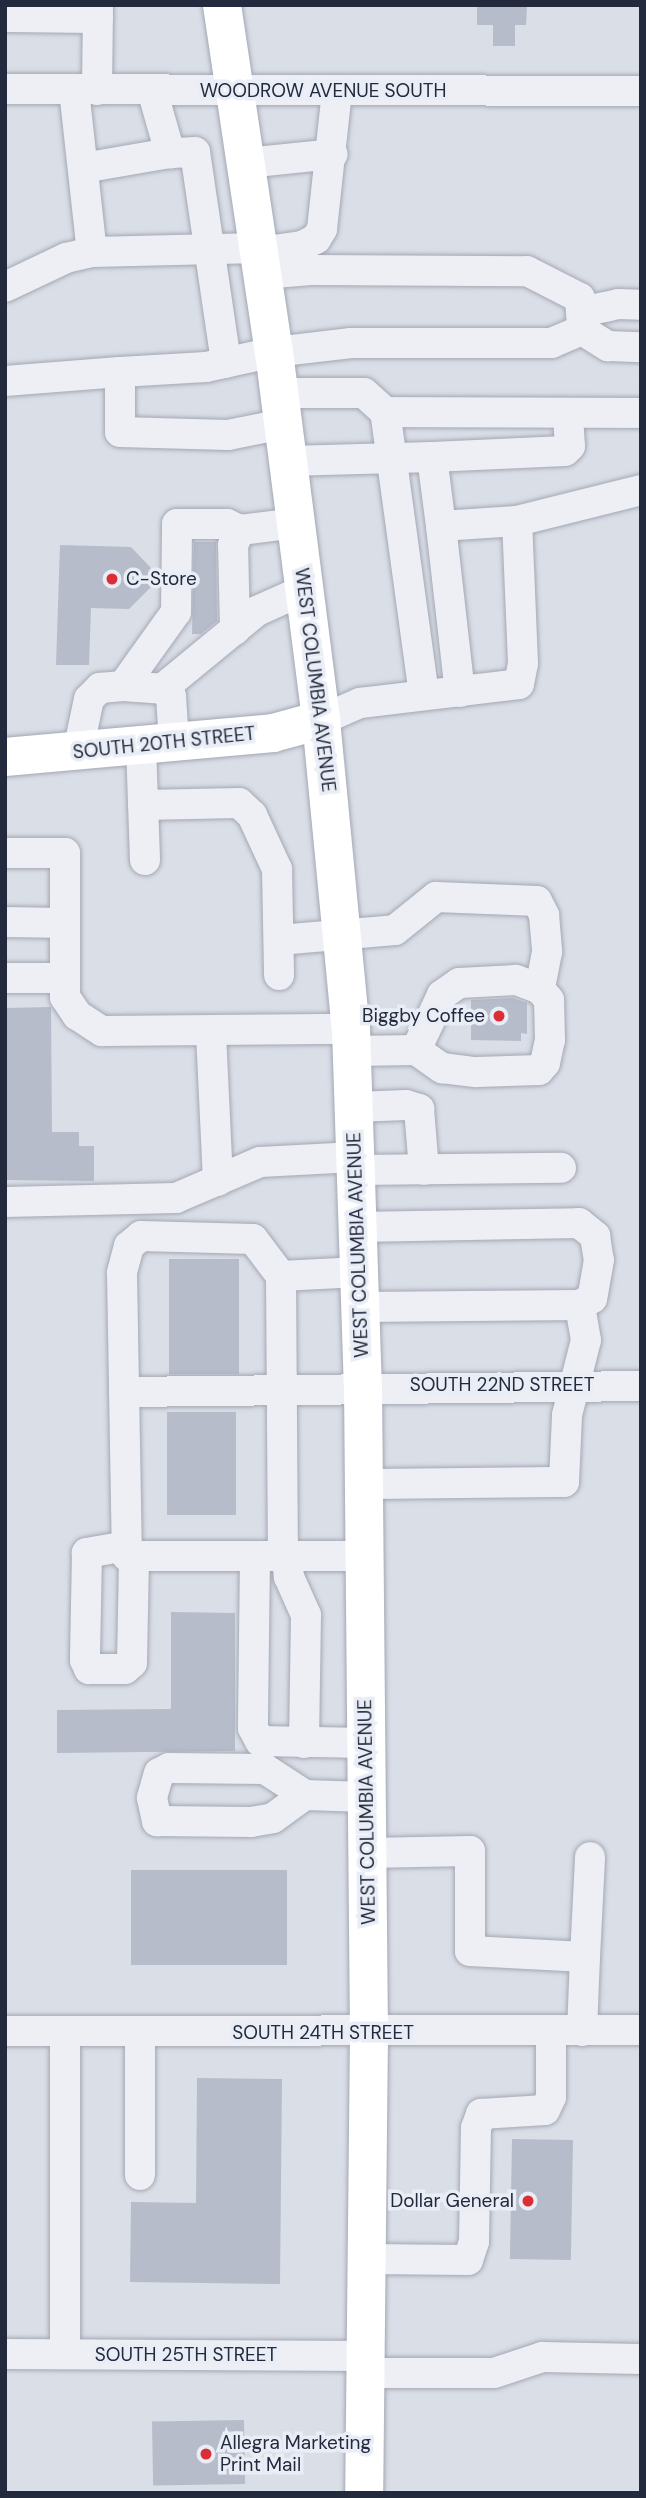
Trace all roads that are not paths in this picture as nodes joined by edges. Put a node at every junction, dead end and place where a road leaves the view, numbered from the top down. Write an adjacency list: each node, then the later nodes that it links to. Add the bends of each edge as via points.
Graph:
1 (222, 5): 7 (main road, WEST COLUMBIA AVENUE)
2 (98, 12): 3 (street); 5 (street)
3 (5, 17)
4 (5, 89): 5 (street, WOODROW AVENUE SOUTH)
5 (86, 90): 6 (street, WOODROW AVENUE SOUTH); 13 (street)
6 (152, 90): 7 (street, WOODROW AVENUE SOUTH); 10 (street)
7 (236, 91): 8 (street, WOODROW AVENUE SOUTH); 12 (main road, WEST COLUMBIA AVENUE)
8 (337, 91): 9 (street, WOODROW AVENUE SOUTH); 11 (street)
9 (641, 91)
10 (170, 153): 13 (street); 14 (street, via 195,152)
11 (333, 154): 12 (street); 16 (street, via 322,229 316,239)
12 (246, 163): 16 (main road, WEST COLUMBIA AVENUE)
13 (83, 168): 15 (street)
14 (210, 249): 15 (street); 16 (street); 22 (street)
15 (92, 252): 17 (street, via 66,258)
16 (260, 258): 19 (street, via 326,270 527,271 580,298); 21 (main road, WEST COLUMBIA AVENUE)
17 (5, 287)
18 (641, 305): 19 (street, via 618,304)
19 (586, 327): 20 (street, via 608,346); 21 (street, via 552,343 351,343)
20 (641, 347)
21 (274, 352): 22 (street); 28 (main road, WEST COLUMBIA AVENUE)
22 (226, 363): 23 (street)
23 (120, 372): 24 (street); 28 (street, via 120,432 228,435)
24 (5, 381)
25 (385, 412): 27 (street); 28 (street, via 364,393); 30 (street)
26 (641, 413): 27 (street)
27 (568, 414): 29 (street, via 570,446 565,451)
28 (284, 426): 30 (street); 33 (main road, WEST COLUMBIA AVENUE)
29 (432, 457): 30 (street); 34 (street)
30 (392, 461): 41 (street)
31 (641, 490): 32 (street)
32 (517, 521): 34 (street); 40 (street, via 523,663 519,684)
33 (296, 523): 35 (street); 36 (main road, WEST COLUMBIA AVENUE)
34 (441, 526): 40 (street)
35 (240, 530): 37 (street, via 233,545); 38 (street, via 227,524 177,524 176,612)
36 (304, 590): 37 (street, via 257,611); 42 (main road, WEST COLUMBIA AVENUE)
37 (236, 630): 39 (street)
38 (123, 686): 39 (street); 44 (street, via 100,688 89,699)
39 (162, 689): 43 (street, via 171,695)
40 (460, 692): 41 (street)
41 (424, 695): 42 (street, via 360,703)
42 (321, 720): 43 (main road, SOUTH 20TH STREET, via 273,733); 51 (main road, WEST COLUMBIA AVENUE)
43 (158, 744): 44 (main road, SOUTH 20TH STREET); 46 (street)
44 (78, 751): 45 (main road, SOUTH 20TH STREET)
45 (5, 757)
46 (143, 805): 48 (street); 52 (street, via 239,803 252,815 277,869)
47 (5, 853): 50 (street, via 65,853)
48 (145, 860)
49 (5, 922): 50 (street)
50 (65, 923): 55 (street)
51 (344, 937): 52 (street); 56 (street, via 395,930 436,897 537,901 544,915 547,952); 58 (main road, WEST COLUMBIA AVENUE)
52 (279, 940): 53 (street)
53 (279, 975)
54 (5, 978): 55 (street)
55 (65, 978): 57 (street, via 65,997 77,1015 102,1031)
56 (540, 989): 59 (street, via 516,980 458,982 442,995); 59 (street, via 549,1000 550,1040 539,1070 442,1068)
57 (211, 1033): 58 (street); 64 (street)
58 (351, 1040): 59 (street); 60 (main road, WEST COLUMBIA AVENUE)
59 (416, 1050)
60 (354, 1107): 61 (main road, WEST COLUMBIA AVENUE); 63 (street, via 406,1105 419,1109)
61 (355, 1164): 63 (street); 64 (street, via 260,1162); 66 (main road, WEST COLUMBIA AVENUE)
62 (561, 1168): 63 (street)
63 (424, 1170)
64 (218, 1181): 65 (street, via 176,1198)
65 (5, 1202)
66 (358, 1227): 68 (main road, WEST COLUMBIA AVENUE); 69 (street, via 579,1223 596,1236 599,1260 592,1298)
67 (281, 1276): 68 (street); 73 (street, via 253,1239 141,1236 129,1246 122,1273); 74 (street)
68 (359, 1289): 69 (street); 71 (main road, WEST COLUMBIA AVENUE)
69 (580, 1305): 70 (street, via 586,1340)
70 (579, 1384): 71 (street, SOUTH 22ND STREET); 72 (street, SOUTH 22ND STREET); 75 (street, via 567,1415 564,1482)
71 (363, 1386): 74 (street, SOUTH 22ND STREET); 75 (main road, WEST COLUMBIA AVENUE)
72 (641, 1386)
73 (124, 1392): 74 (street, SOUTH 22ND STREET); 76 (street, via 131,1551)
74 (281, 1392): 76 (street)
75 (364, 1484): 77 (main road, WEST COLUMBIA AVENUE)
76 (275, 1556): 77 (street); 78 (street, via 306,1615); 78 (street, via 253,1728 260,1741)
77 (364, 1556): 79 (main road, WEST COLUMBIA AVENUE)
78 (304, 1743): 79 (street)
79 (366, 1743): 81 (main road, WEST COLUMBIA AVENUE)
80 (305, 1795): 81 (street)
81 (366, 1797): 82 (main road, WEST COLUMBIA AVENUE)
82 (367, 1853): 84 (street, via 470,1852 470,1951); 91 (main road, WEST COLUMBIA AVENUE)
83 (590, 1857): 84 (street)
84 (585, 1956): 88 (street)
85 (641, 2030): 88 (street, SOUTH 24TH STREET)
86 (5, 2031): 87 (street, SOUTH 24TH STREET)
87 (65, 2031): 89 (street, SOUTH 24TH STREET); 95 (street)
88 (582, 2031): 90 (street, SOUTH 24TH STREET)
89 (140, 2032): 91 (street, SOUTH 24TH STREET); 92 (street)
90 (551, 2032): 91 (street, SOUTH 24TH STREET); 93 (street, via 551,2098 545,2110 481,2114 476,2128 474,2242 468,2260)
91 (369, 2034): 93 (main road, WEST COLUMBIA AVENUE)
92 (140, 2175)
93 (367, 2259): 97 (main road, WEST COLUMBIA AVENUE)
94 (5, 2354): 95 (street, SOUTH 25TH STREET)
95 (65, 2354): 97 (street, SOUTH 25TH STREET)
96 (641, 2359): 97 (street, SOUTH 25TH STREET, via 542,2357 494,2374)
97 (366, 2364): 98 (main road, WEST COLUMBIA AVENUE)
98 (364, 2493)

